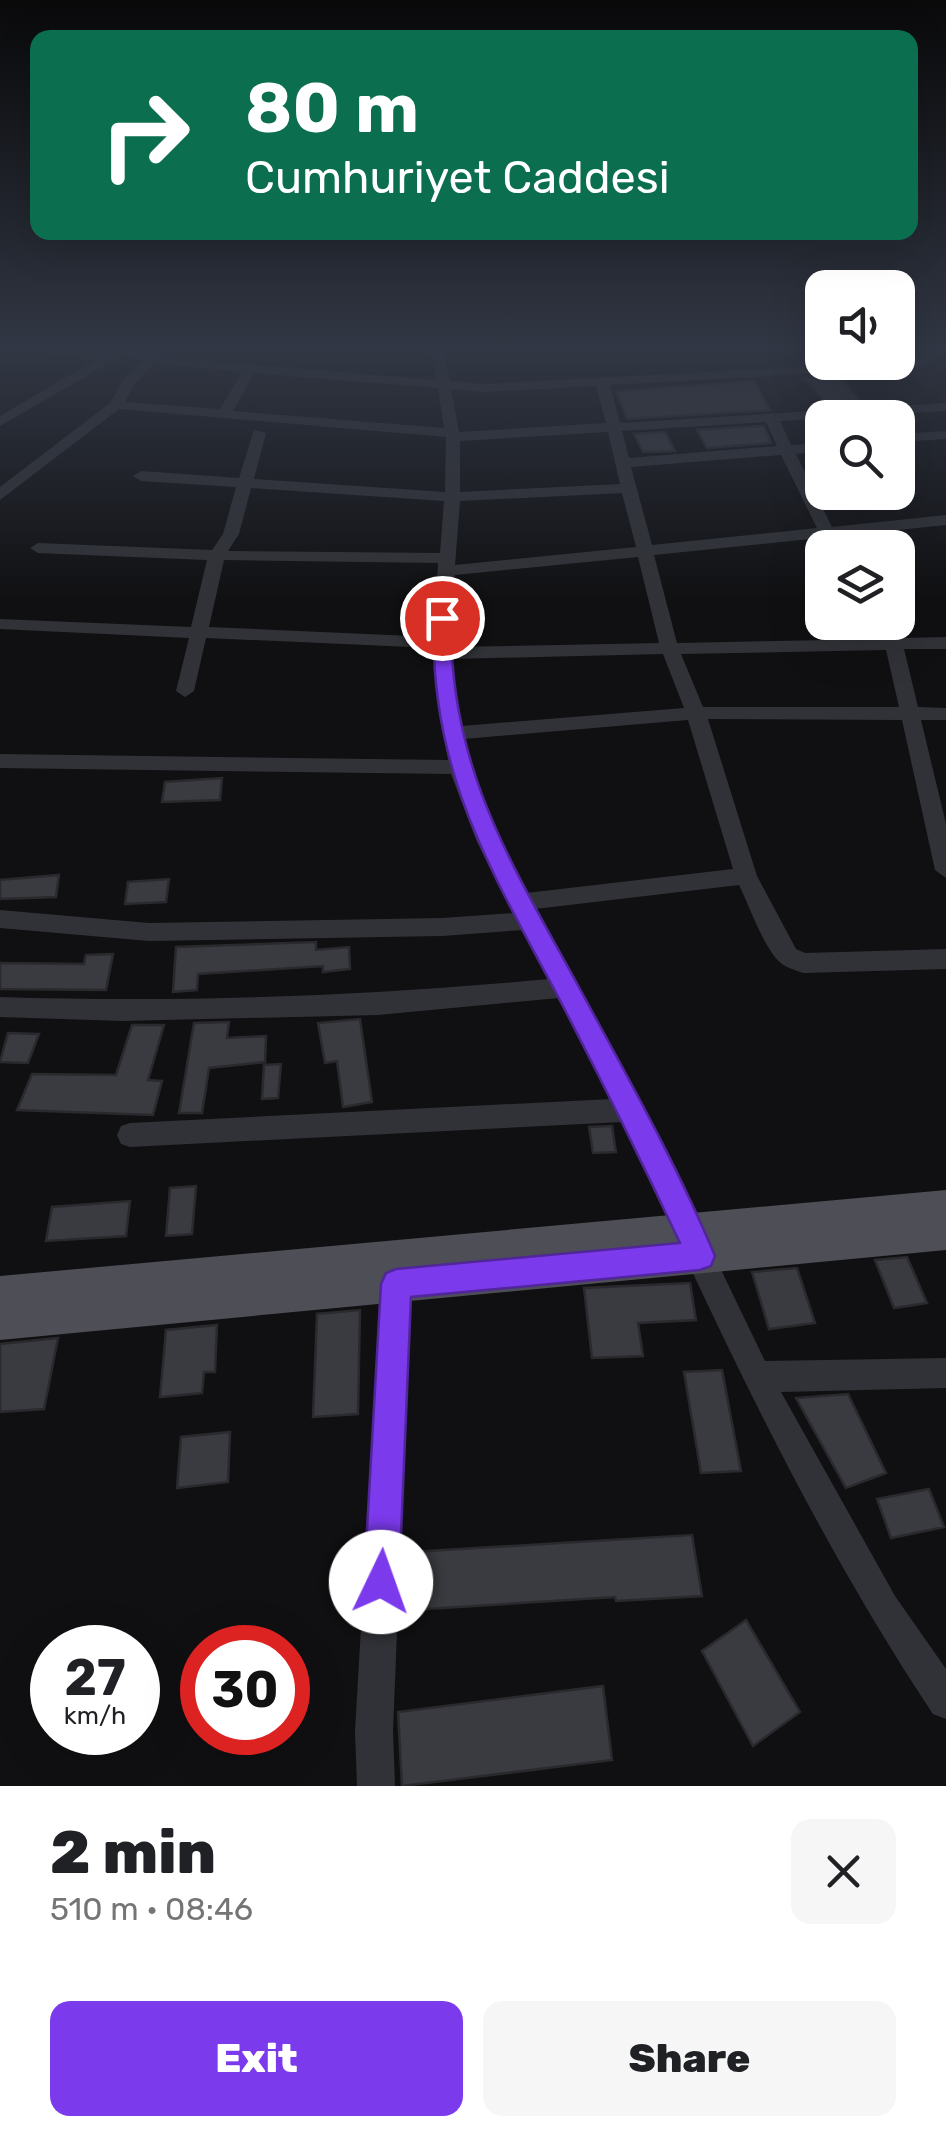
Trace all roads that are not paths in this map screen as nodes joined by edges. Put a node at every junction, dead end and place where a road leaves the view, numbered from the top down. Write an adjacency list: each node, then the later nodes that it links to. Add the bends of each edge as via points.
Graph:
1 (76, 435): 14 (street)
2 (259, 435): 12 (street)
3 (453, 435): 15 (street)
4 (615, 435): 10 (street)
5 (780, 435): 9 (street)
6 (940, 435): 7 (street)
7 (915, 437)
8 (805, 449): 9 (street)
9 (788, 451): 10 (street); 18 (street)
10 (622, 464): 13 (street)
11 (141, 476): 12 (street)
12 (244, 483): 15 (street); 23 (street, via 231,534)
13 (630, 488): 15 (street); 22 (street)
14 (0, 495)
15 (453, 497): 24 (street)
16 (946, 520): 17 (street)
17 (869, 528): 19 (street)
18 (825, 530)
19 (852, 530)
20 (805, 535): 22 (street)
21 (38, 548): 23 (street)
22 (642, 551): 24 (street); 30 (street)
23 (217, 555): 24 (street); 26 (street)
24 (447, 565): 31 (street)
25 (0, 624): 26 (street)
26 (197, 632): 31 (street); 32 (street)
27 (892, 640): 29 (street)
28 (946, 644): 29 (street)
29 (893, 645): 30 (street); 34 (street)
30 (669, 647): 31 (street); 33 (street)
31 (442, 648): 36 (street)
32 (185, 691)
33 (696, 714): 34 (street); 36 (street); 40 (street)
34 (910, 714): 35 (street); 39 (street)
35 (946, 714)
36 (452, 733): 38 (street)
37 (0, 761): 38 (street)
38 (459, 767): 41 (street)
39 (946, 870)
40 (746, 876): 41 (street); 43 (street, via 795,962)
41 (525, 911): 42 (street, via 442,927 149,932); 44 (street)
42 (0, 919)
43 (946, 959)
44 (565, 988): 45 (street, via 378,1005); 46 (street)
45 (0, 1008)
46 (631, 1110): 47 (street); 50 (street)
47 (130, 1135)
48 (946, 1208): 50 (main road)
49 (946, 1232): 50 (main road)
50 (695, 1244): 51 (main road); 52 (main road); 55 (street)
51 (396, 1284): 53 (main road); 57 (street)
52 (0, 1296)
53 (0, 1320)
54 (946, 1373): 55 (street)
55 (756, 1378): 56 (street, via 884,1608)
56 (946, 1701)
57 (376, 1786)

